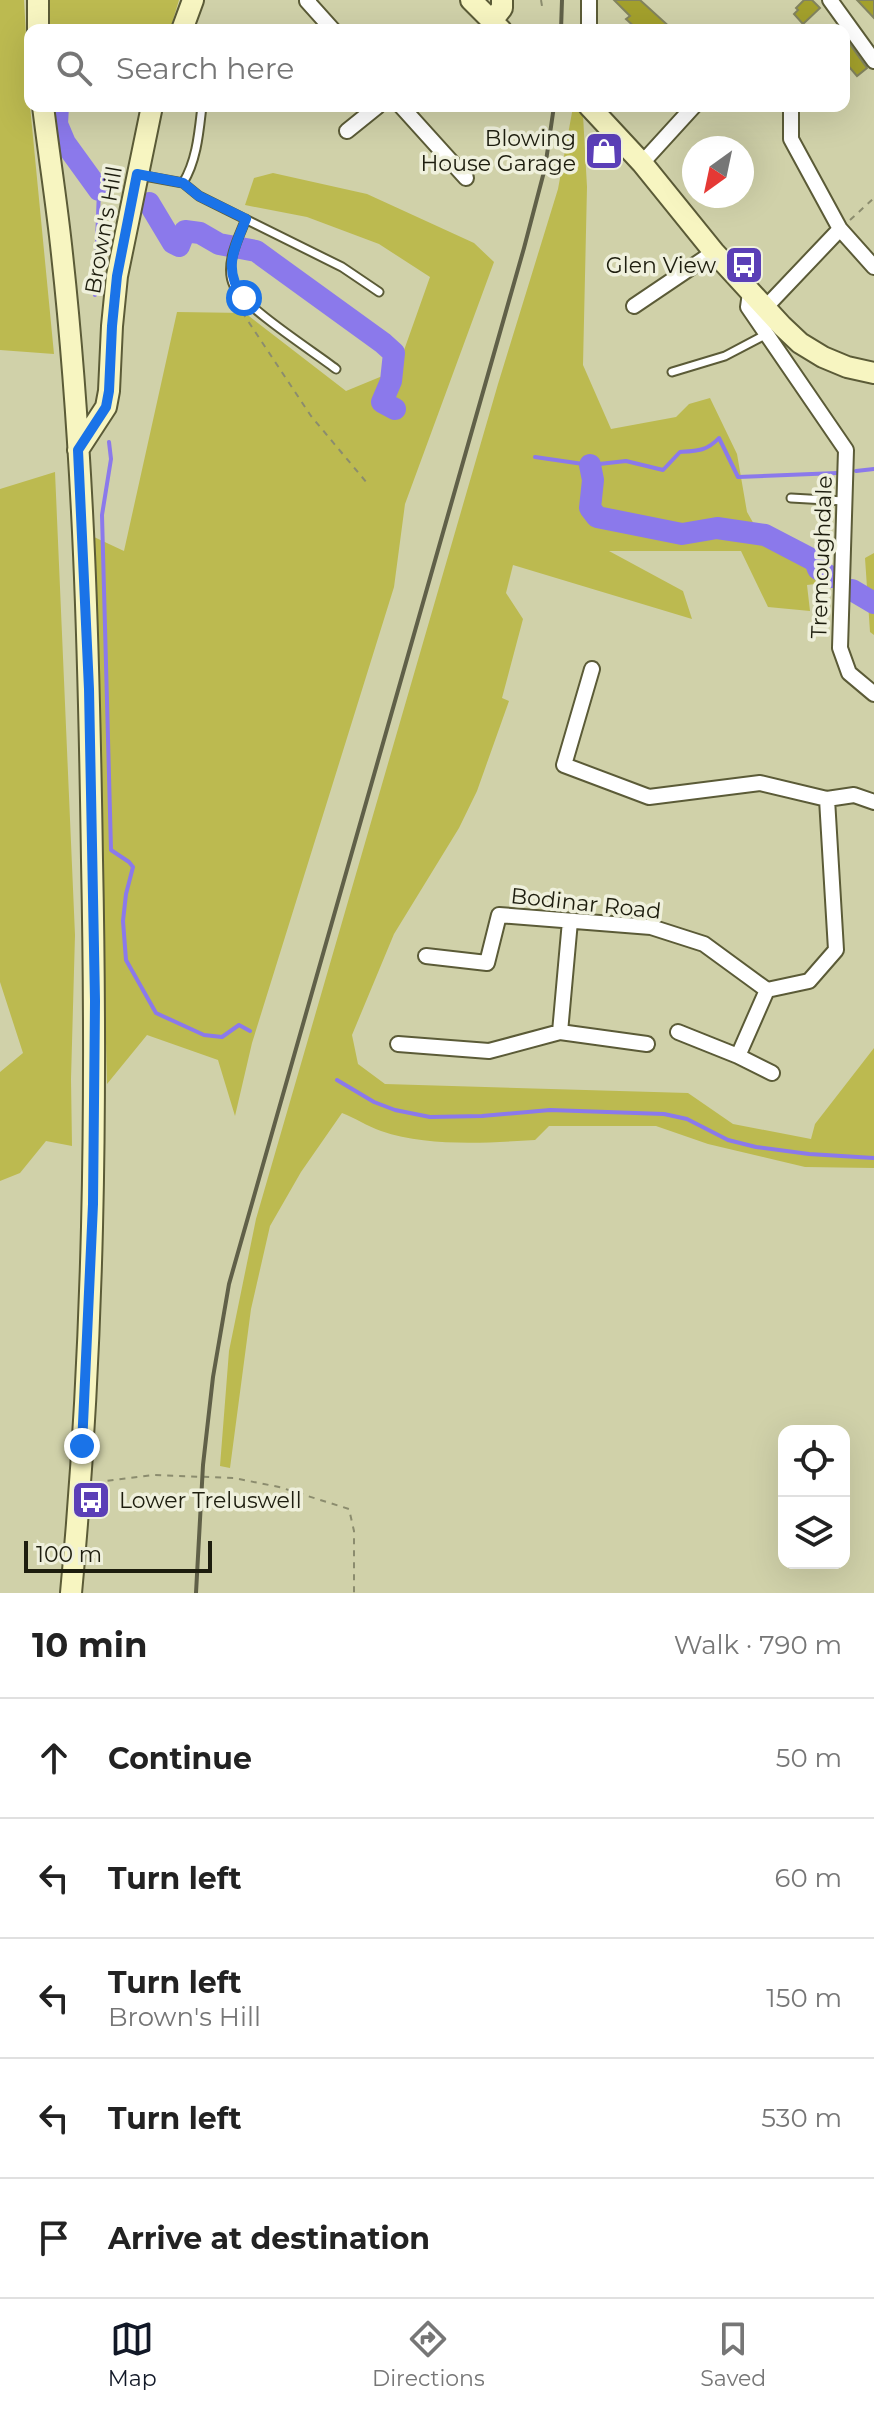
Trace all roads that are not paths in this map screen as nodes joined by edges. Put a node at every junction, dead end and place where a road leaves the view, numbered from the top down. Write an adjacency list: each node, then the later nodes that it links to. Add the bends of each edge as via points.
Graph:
1 (38, 0): 8 (main road)
2 (193, 0): 9 (main road)
3 (309, 0): 10 (street)
4 (471, 0): 11 (main road)
5 (502, 0): 12 (main road)
6 (589, 0): 13 (street)
7 (830, 0): 14 (street)
8 (38, 24)
9 (184, 24)
10 (328, 24)
11 (488, 24)
12 (492, 24)
13 (589, 24)
14 (847, 24)
15 (850, 28): 16 (street)
16 (874, 61)
17 (44, 112): 41 (main road)
18 (151, 112): 27 (main road, Brown's Hill)
19 (201, 112): 29 (lane, via 198,143)
20 (371, 112): 25 (street)
21 (406, 112): 28 (street)
22 (689, 112): 26 (street)
23 (791, 112): 31 (street, via 791,139)
24 (603, 114): 26 (main road)
25 (347, 131)
26 (642, 163): 32 (main road)
27 (137, 174): 29 (lane); 41 (main road, Brown's Hill, via 117,276 106,407)
28 (466, 178)
29 (183, 183): 30 (lane)
30 (246, 219): 34 (lane, via 342,267); 38 (lane, via 233,251 233,285)
31 (840, 229): 33 (street); 35 (street)
32 (714, 252): 35 (main road); 36 (street)
33 (874, 267)
34 (379, 292)
35 (757, 301): 37 (street, Tremoughdale, via 748,307); 40 (main road, via 800,343 847,367)
36 (634, 306)
37 (767, 334): 39 (lane, via 725,356); 43 (street, Tremoughdale, via 846,450)
38 (336, 369)
39 (672, 372)
40 (874, 373)
41 (78, 450): 57 (main road, via 95,1001 93,1204 81,1490)
42 (791, 498): 43 (lane)
43 (844, 501): 45 (street, Tremoughdale, via 840,648 849,673)
44 (592, 669): 46 (street, via 564,765 649,797 760,783)
45 (874, 694)
46 (827, 799): 47 (street, via 854,795); 50 (street, via 836,950 809,981)
47 (874, 802)
48 (570, 921): 49 (street, Bodinar Road, via 499,915 487,963); 50 (street, Bodinar Road, via 651,927 704,944); 51 (street)
49 (426, 956)
50 (767, 990): 55 (street)
51 (560, 1032): 53 (street, via 489,1051); 54 (street)
52 (678, 1032): 55 (street)
53 (398, 1044)
54 (647, 1044)
55 (738, 1056): 56 (street)
56 (772, 1073)
57 (71, 1593)

